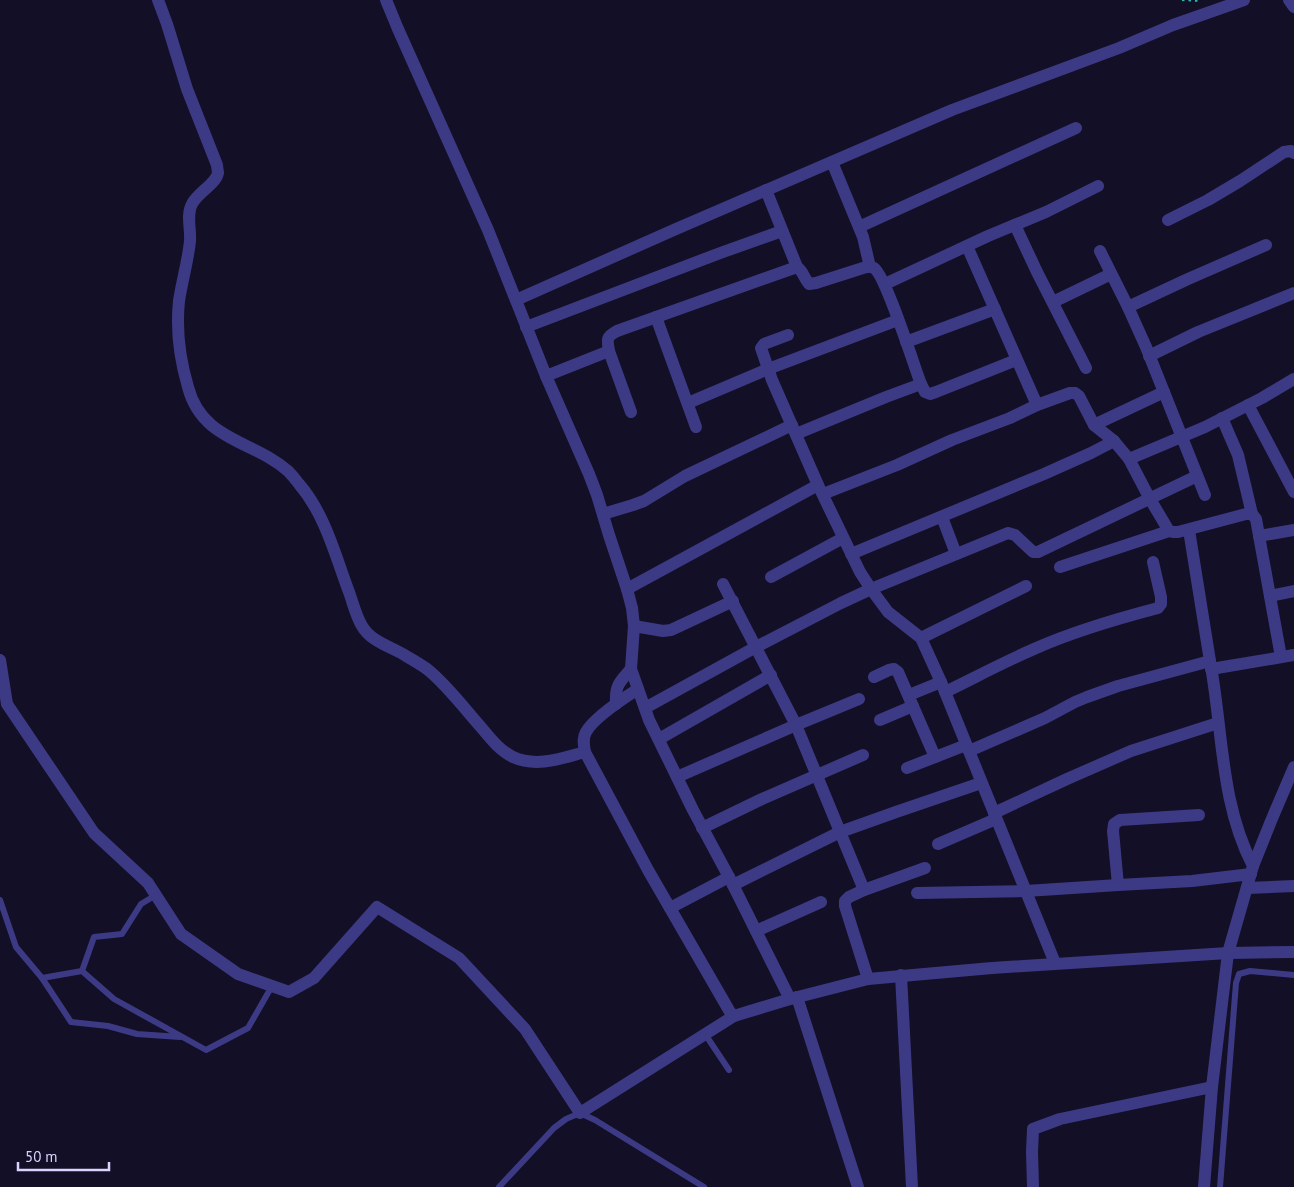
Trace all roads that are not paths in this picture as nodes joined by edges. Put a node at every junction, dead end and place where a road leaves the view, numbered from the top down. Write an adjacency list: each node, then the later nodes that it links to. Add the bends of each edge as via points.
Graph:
1 (158, 0): 97 (street, via 218,172 216,179 191,204 189,215 190,238 179,304 180,345 192,403 217,431 273,460 289,472 306,492 318,510 355,610 368,634 428,670 498,747 514,757 544,762)
2 (386, 0): 23 (street)
3 (1289, 0): 5 (street)
4 (1238, 1): 8 (street, via 952,110)
5 (1294, 7)
6 (1076, 128): 13 (street)
7 (1294, 153): 11 (street, via 1284,152 1208,200)
8 (832, 162): 10 (street); 13 (street)
9 (1098, 186): 12 (street)
10 (766, 190): 14 (street); 23 (street)
11 (1168, 220)
12 (1015, 225): 16 (street); 24 (street)
13 (859, 228): 19 (street)
14 (782, 231): 18 (street); 29 (street)
15 (1266, 245): 25 (street)
16 (967, 246): 21 (street); 26 (street)
17 (1100, 251): 20 (street)
18 (797, 267): 19 (street, via 809,284); 27 (street)
19 (870, 267): 21 (street, via 875,269)
20 (1111, 274): 24 (street); 25 (street)
21 (884, 284): 28 (street)
22 (1294, 293): 33 (street)
23 (516, 300): 29 (street)
24 (1053, 302): 35 (street)
25 (1128, 307): 33 (street)
26 (995, 309): 31 (street); 34 (street)
27 (656, 317): 32 (street, via 610,335 607,340); 41 (street)
28 (898, 320): 31 (street); 36 (street)
29 (526, 327): 37 (street)
30 (788, 335): 36 (street, via 761,348)
31 (906, 342): 39 (street)
32 (609, 351): 37 (street); 44 (street)
33 (1149, 356): 40 (street)
34 (1016, 360): 39 (street, via 930,394); 42 (street)
35 (1086, 368)
36 (768, 369): 41 (street); 48 (street)
37 (546, 376): 57 (street)
38 (1294, 380): 43 (street)
39 (920, 384): 48 (street)
40 (1164, 392): 46 (street); 49 (street)
41 (688, 403): 47 (street)
42 (1037, 405): 46 (street, via 1075,392); 53 (street, via 897,465)
43 (1248, 405): 45 (street); 54 (street)
44 (631, 412)
45 (1222, 418): 49 (street); 58 (street, via 1238,455)
46 (1094, 425): 50 (street)
47 (696, 427)
48 (794, 430): 53 (street); 57 (street, via 685,476 644,501)
49 (1182, 437): 51 (street); 52 (street)
50 (1114, 441): 51 (street); 59 (street, via 1091,454)
51 (1129, 460): 56 (street)
52 (1197, 476): 55 (street); 56 (street)
53 (820, 490): 64 (street); 72 (street)
54 (1294, 492)
55 (1205, 494)
56 (1150, 499): 62 (street); 66 (street, via 1038,552 1033,552 1015,535 1008,533)
57 (603, 514): 72 (street)
58 (1252, 514): 60 (street); 63 (street)
59 (942, 517): 65 (street); 66 (street)
60 (1189, 530): 62 (street); 82 (street)
61 (1294, 530): 63 (street)
62 (1169, 531): 68 (street)
63 (1259, 536): 75 (street)
64 (843, 538): 65 (street); 69 (street)
65 (851, 554): 73 (street)
66 (956, 554): 73 (street)
67 (1153, 562): 86 (street, via 1161,597 1158,608 1054,640)
68 (1060, 567)
69 (771, 577)
70 (724, 584): 76 (street)
71 (1026, 586): 78 (street)
72 (628, 589): 77 (street)
73 (871, 589): 78 (street, via 888,612); 79 (street)
74 (1294, 592): 75 (street)
75 (1270, 596): 80 (street)
76 (733, 601): 77 (street, via 671,630); 79 (street)
77 (634, 626): 83 (street)
78 (920, 638): 86 (street)
79 (756, 647): 84 (street); 91 (street)
80 (1288, 656): 82 (street)
81 (0, 660): 119 (street, via 7,704 94,833 148,883)
82 (1210, 665): 93 (street); 96 (street, via 1118,686)
83 (630, 669): 87 (street); 90 (street, via 617,686)
84 (771, 675): 94 (street); 95 (street)
85 (874, 677): 89 (street, via 890,670 898,672)
86 (943, 687): 89 (street); 96 (street)
87 (638, 690): 90 (street); 91 (street)
88 (859, 699): 94 (street)
89 (911, 700): 92 (street); 99 (street)
90 (616, 704): 97 (street, via 586,732 583,740)
91 (645, 708): 95 (street)
92 (880, 720)
93 (1218, 723): 106 (street, via 1118,756); 111 (street, via 1227,788)
94 (796, 725): 102 (street); 103 (street)
95 (659, 740): 103 (street)
96 (967, 748): 99 (street); 104 (street)
97 (585, 752): 122 (street)
98 (863, 755): 102 (street)
99 (934, 757): 100 (street)
100 (907, 768)
101 (1293, 772): 111 (street)
102 (816, 775): 107 (street); 108 (street)
103 (677, 777): 107 (street)
104 (981, 783): 106 (street); 108 (street)
105 (1199, 815): 113 (street, via 1120,820 1114,824)
106 (995, 816): 109 (street); 117 (street)
107 (702, 828): 112 (street)
108 (840, 832): 112 (street); 116 (street)
109 (938, 844)
110 (925, 868): 116 (street)
111 (1252, 870): 113 (street, via 1192,882); 115 (street)
112 (731, 881): 122 (street); 123 (street)
113 (1118, 885): 117 (street)
114 (1294, 886): 115 (street)
115 (1247, 888): 125 (street)
116 (864, 890): 131 (street, via 849,897 845,906)
117 (1026, 890): 118 (street); 126 (street)
118 (917, 893)
119 (156, 895): 127 (lane, via 141,904 122,934 94,936); 132 (street, via 181,934 238,974)
120 (0, 900): 130 (lane, via 16,947)
121 (821, 902): 123 (street)
122 (670, 908): 134 (street)
123 (756, 931): 133 (street)
124 (1294, 952): 125 (street)
125 (1228, 953): 126 (street); 138 (street)
126 (1056, 963): 128 (street)
127 (82, 971): 130 (lane); 136 (lane, via 114,999)
128 (901, 975): 131 (street); 143 (street)
129 (1294, 975): 146 (lane, via 1239,974)
130 (42, 978): 136 (lane, via 70,1022 108,1026 137,1034)
131 (868, 979): 133 (street)
132 (272, 986): 136 (lane, via 248,1028 206,1050); 139 (street, via 289,992 314,978 377,907 459,958 525,1029)
133 (794, 998): 134 (street); 142 (street)
134 (734, 1016): 135 (street)
135 (705, 1034): 137 (lane); 139 (street)
136 (184, 1037)
137 (729, 1070)
138 (1212, 1087): 144 (street, via 1060,1119 1033,1129); 145 (street)
139 (580, 1113): 140 (lane, via 554,1128); 141 (lane)
140 (498, 1187)
141 (704, 1187)
142 (858, 1187)
143 (912, 1187)
144 (1033, 1187)
145 (1204, 1187)
146 (1220, 1187)

